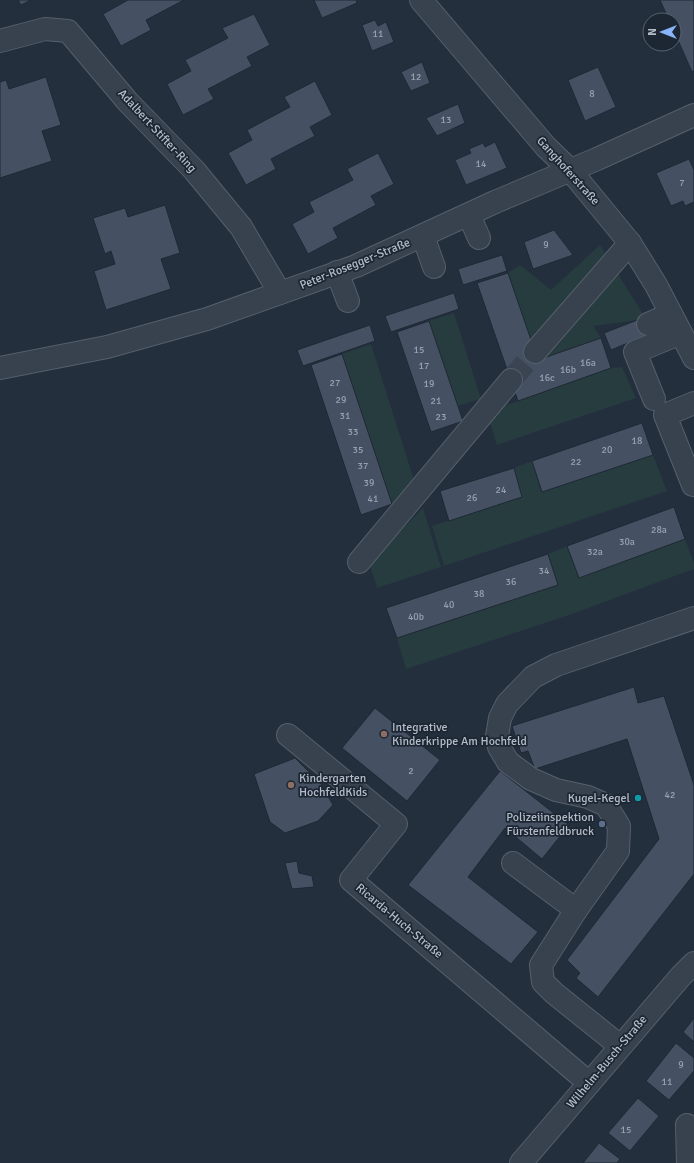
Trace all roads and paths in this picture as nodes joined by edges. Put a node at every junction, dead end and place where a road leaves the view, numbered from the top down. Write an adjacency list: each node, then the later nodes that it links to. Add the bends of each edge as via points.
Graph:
1 (421, 0): 4 (street, Ganghoferstraße, via 546,147)
2 (0, 41): 11 (street, Adalbert-Stifter-Ring, via 45,29 68,31 128,102 194,170 241,227)
3 (694, 115): 4 (street, Peter-Rosegger-Straße)
4 (570, 170): 5 (street, Peter-Rosegger-Straße); 8 (street, Ganghoferstraße)
5 (469, 215): 6 (street, Peter-Rosegger-Straße); 7 (street)
6 (423, 236): 9 (street); 10 (street, Peter-Rosegger-Straße)
7 (478, 238)
8 (630, 243): 13 (street, Ganghoferstraße); 16 (street)
9 (434, 267)
10 (338, 272): 11 (street, Peter-Rosegger-Straße); 12 (street)
11 (280, 293): 18 (street, Peter-Rosegger-Straße, via 207,319 107,347)
12 (348, 301)
13 (671, 314): 14 (street); 15 (street, Ganghoferstraße)
14 (648, 324)
15 (681, 333): 17 (street, Ganghoferstraße); 20 (street, via 635,352)
16 (535, 352)
17 (694, 358)
18 (0, 368)
19 (511, 380): 23 (street)
20 (654, 399)
21 (694, 403): 22 (street, via 666,415)
22 (693, 485)
23 (359, 562)
24 (694, 618): 27 (street, via 556,665 533,677 507,704 500,718 497,736 499,747 508,762 531,779 556,790 588,797 606,805 619,826 618,851)
25 (288, 735): 30 (street, Ricarda-Huch-Straße, via 396,824 351,880)
26 (514, 863): 27 (street)
27 (576, 910): 29 (street, via 540,965 543,982)
28 (694, 963): 29 (street, Wilhelm-Busch-Straße)
29 (620, 1046): 30 (street, Wilhelm-Busch-Straße)
30 (589, 1083): 32 (street, Wilhelm-Busch-Straße)
31 (687, 1125): 33 (street)
32 (521, 1163)
33 (688, 1163)

